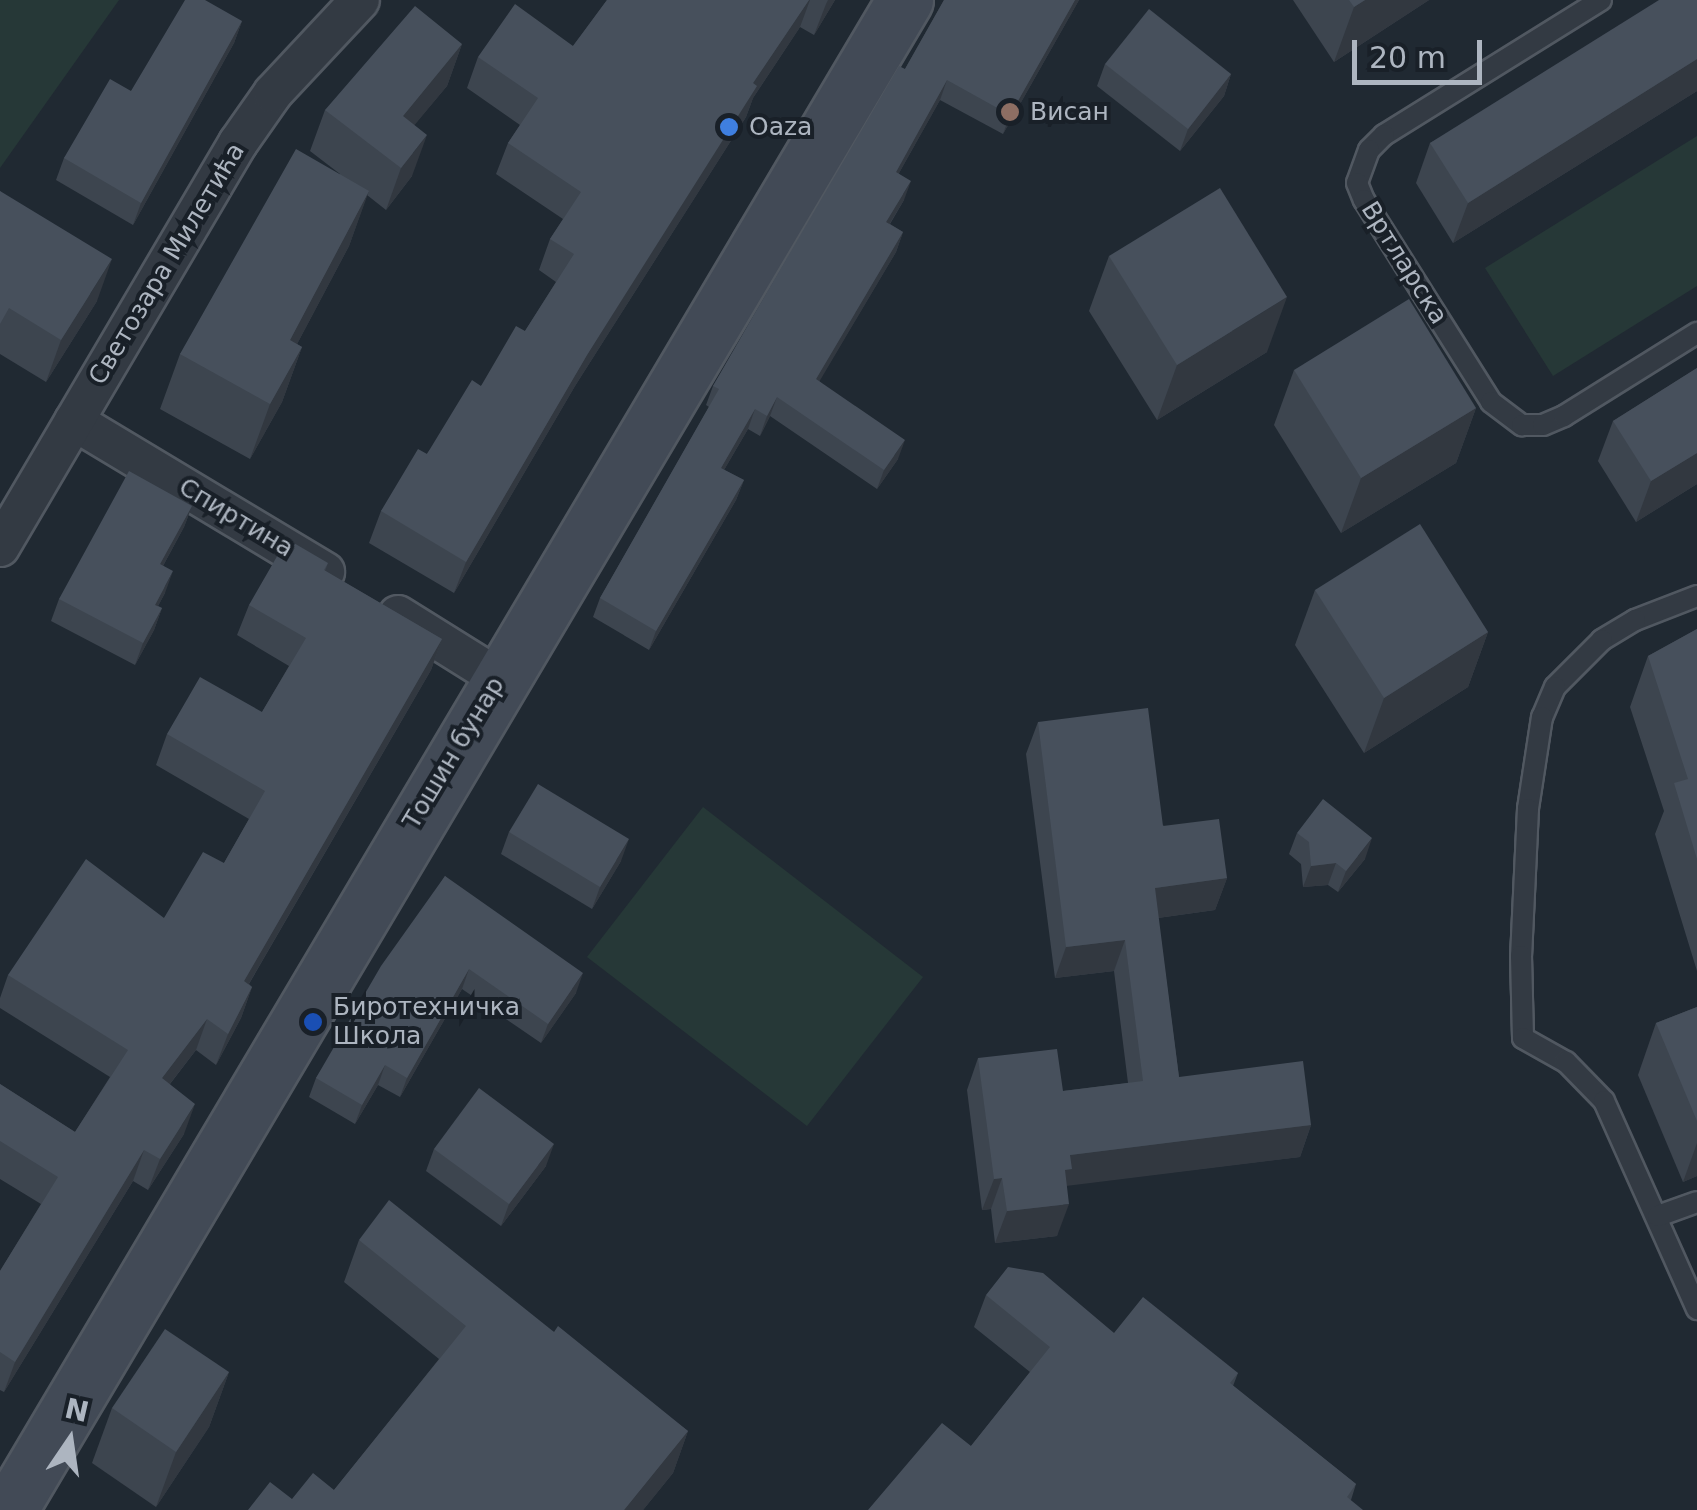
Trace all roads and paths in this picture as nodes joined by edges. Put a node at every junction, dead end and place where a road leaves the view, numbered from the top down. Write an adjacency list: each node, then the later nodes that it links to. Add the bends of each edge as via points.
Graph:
1 (360, 0): 5 (street, Светозара Милетића, via 273,93 238,143)
2 (904, 0): 8 (main road, Тошин бунар)
3 (1601, 0): 4 (lane, Вртларска, via 1384,135 1364,159 1358,183 1490,402 1522,425 1564,416)
4 (1697, 333)
5 (74, 421): 6 (street, Светозара Милетића); 8 (street, Спиртина)
6 (0, 547)
7 (1697, 596): 10 (lane, via 1602,640 1555,686 1542,717 1521,893 1523,1038 1566,1062 1604,1101)
8 (499, 678): 12 (main road, Тошин бунар)
9 (1697, 1202): 10 (lane)
10 (1658, 1216): 11 (lane)
11 (1697, 1310)
12 (9, 1510)

